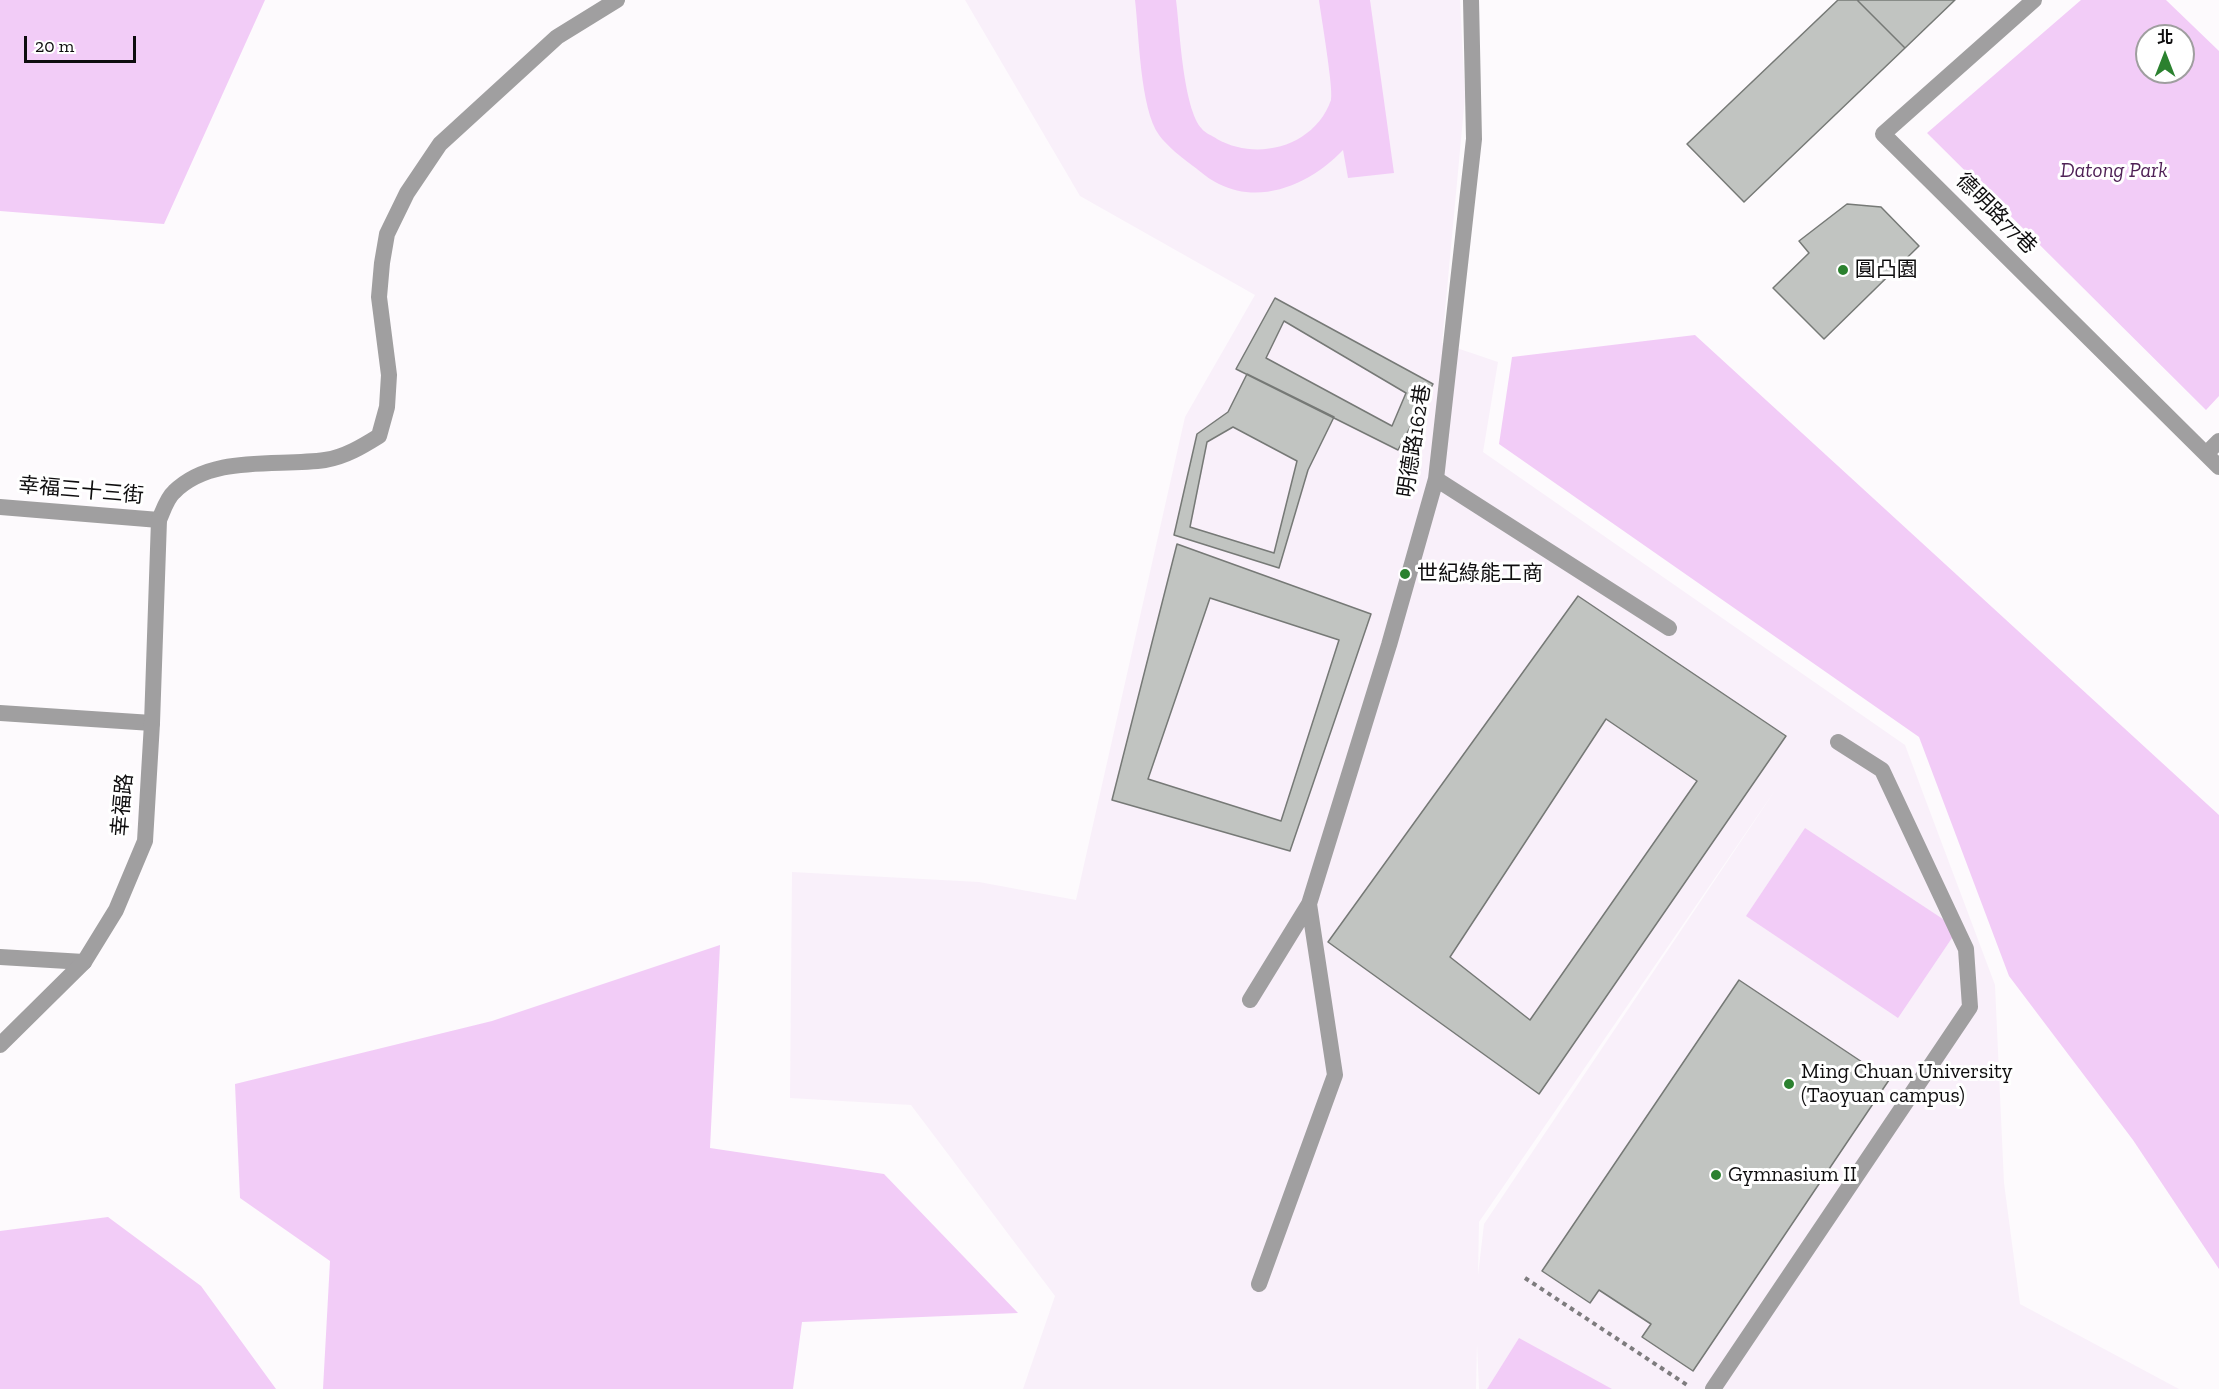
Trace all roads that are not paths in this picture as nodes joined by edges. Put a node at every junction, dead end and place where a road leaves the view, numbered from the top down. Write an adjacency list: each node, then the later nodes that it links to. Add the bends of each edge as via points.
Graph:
1 (617, 0): 9 (street, via 557,37 456,129 440,144 407,193 387,234 382,263 380,297 389,375 380,435 356,450 327,460 224,467 191,477 172,493)
2 (1471, 0): 7 (street, 明德路162巷, via 1474,139)
3 (2034, 0): 5 (street, 德明路77巷, via 1883,134)
4 (2219, 441): 5 (street)
5 (2206, 454): 6 (street, 德明路77巷)
6 (2219, 467)
7 (1436, 479): 10 (street); 14 (street, 明德路162巷)
8 (0, 507): 9 (street, 幸福三十三街)
9 (159, 520): 12 (street, 幸福路)
10 (1669, 628)
11 (0, 712): 12 (street)
12 (152, 723): 16 (street, 幸福路, via 145,841 116,910)
13 (1838, 742): 20 (street, via 1882,770 1966,950 1970,1007)
14 (1310, 904): 17 (street, 明德路162巷); 19 (street, via 1335,1075)
15 (0, 957): 16 (street)
16 (84, 962): 18 (street, 幸福路)
17 (1250, 1000)
18 (0, 1046)
19 (1259, 1284)
20 (1713, 1389)

